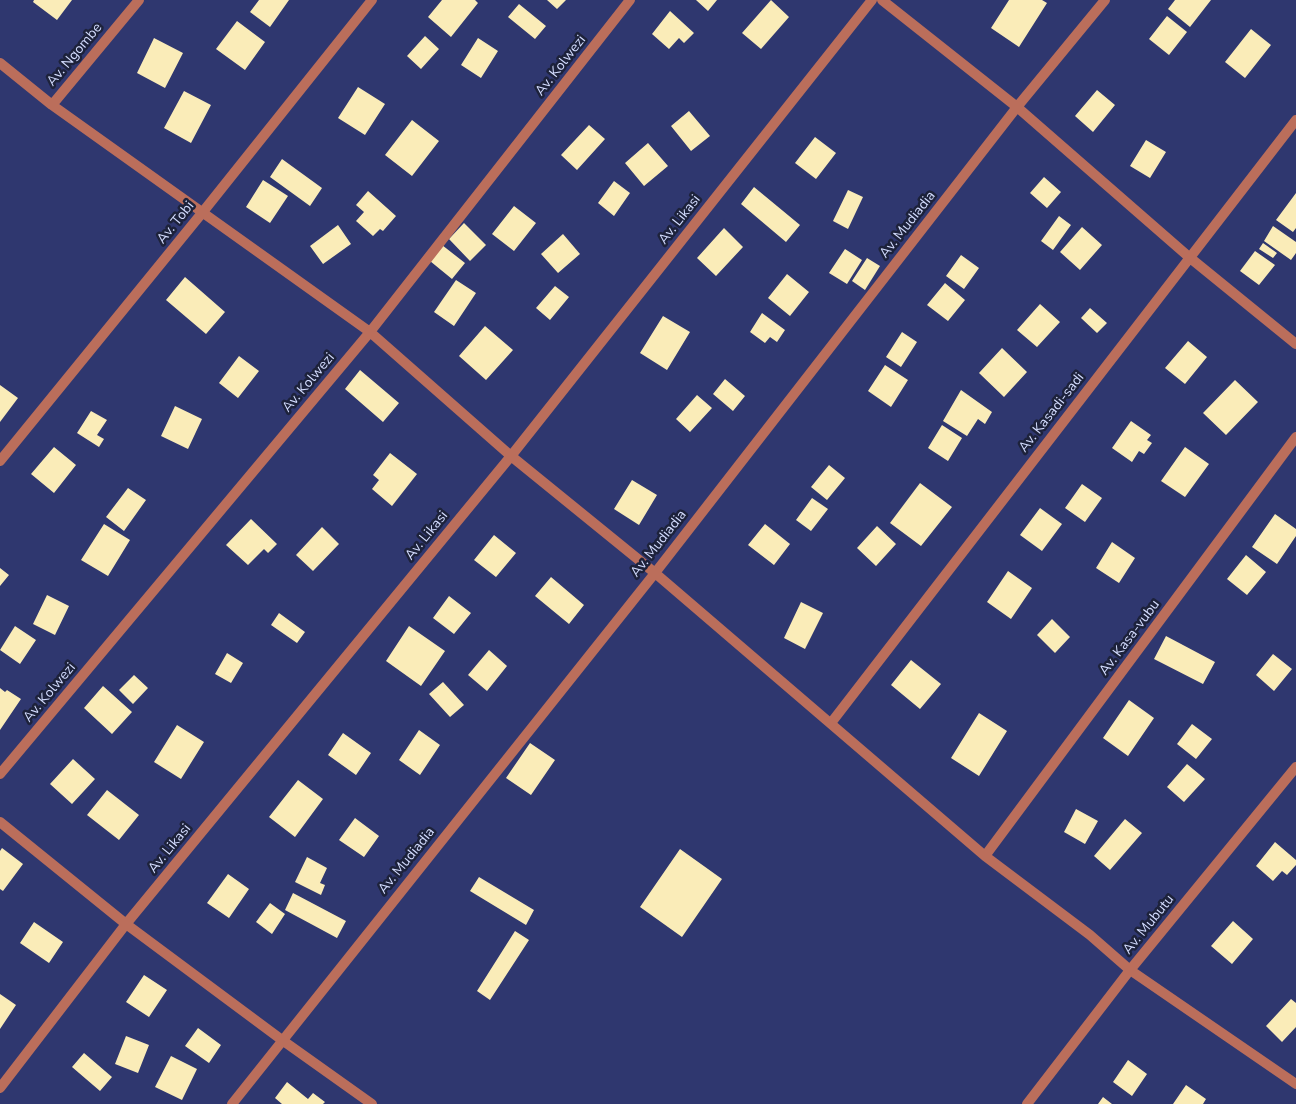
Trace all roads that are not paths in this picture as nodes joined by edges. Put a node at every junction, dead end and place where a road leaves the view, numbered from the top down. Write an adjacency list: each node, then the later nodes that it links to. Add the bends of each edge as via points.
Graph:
1 (139, 0): 8 (street, Av. Ngombe)
2 (372, 0): 11 (street, Av. Tobi)
3 (630, 0): 13 (street, Av. Kolwezi)
4 (872, 0): 16 (street, Av. Likasi)
5 (882, 0): 9 (street)
6 (1105, 0): 9 (street, Av. Mudiadia)
7 (0, 63): 8 (street)
8 (52, 105): 11 (street)
9 (1017, 107): 12 (street); 18 (street, Av. Mudiadia)
10 (1296, 120): 12 (street, Av. Kasadi-sadi)
11 (202, 213): 13 (street); 17 (street, Av. Tobi)
12 (1189, 258): 14 (street); 19 (street, Av. Kasadi-sadi)
13 (370, 332): 16 (street); 21 (street, Av. Kolwezi)
14 (1296, 344)
15 (1296, 437): 23 (street, Av. Kasa-vubu)
16 (511, 456): 18 (street); 24 (street, Av. Likasi)
17 (0, 461)
18 (655, 573): 19 (street); 26 (street, Av. Mudiadia)
19 (831, 724): 23 (street)
20 (1296, 767): 25 (street, Av. Mubutu)
21 (0, 774)
22 (0, 822): 24 (street)
23 (985, 856): 25 (street, via 1090,935)
24 (126, 924): 26 (street); 28 (street, Av. Likasi)
25 (1130, 970): 27 (street); 31 (street, Av. Mubutu)
26 (282, 1040): 29 (street, Av. Mudiadia); 30 (street)
27 (1296, 1084)
28 (0, 1088)
29 (232, 1104)
30 (372, 1104)
31 (1027, 1104)

